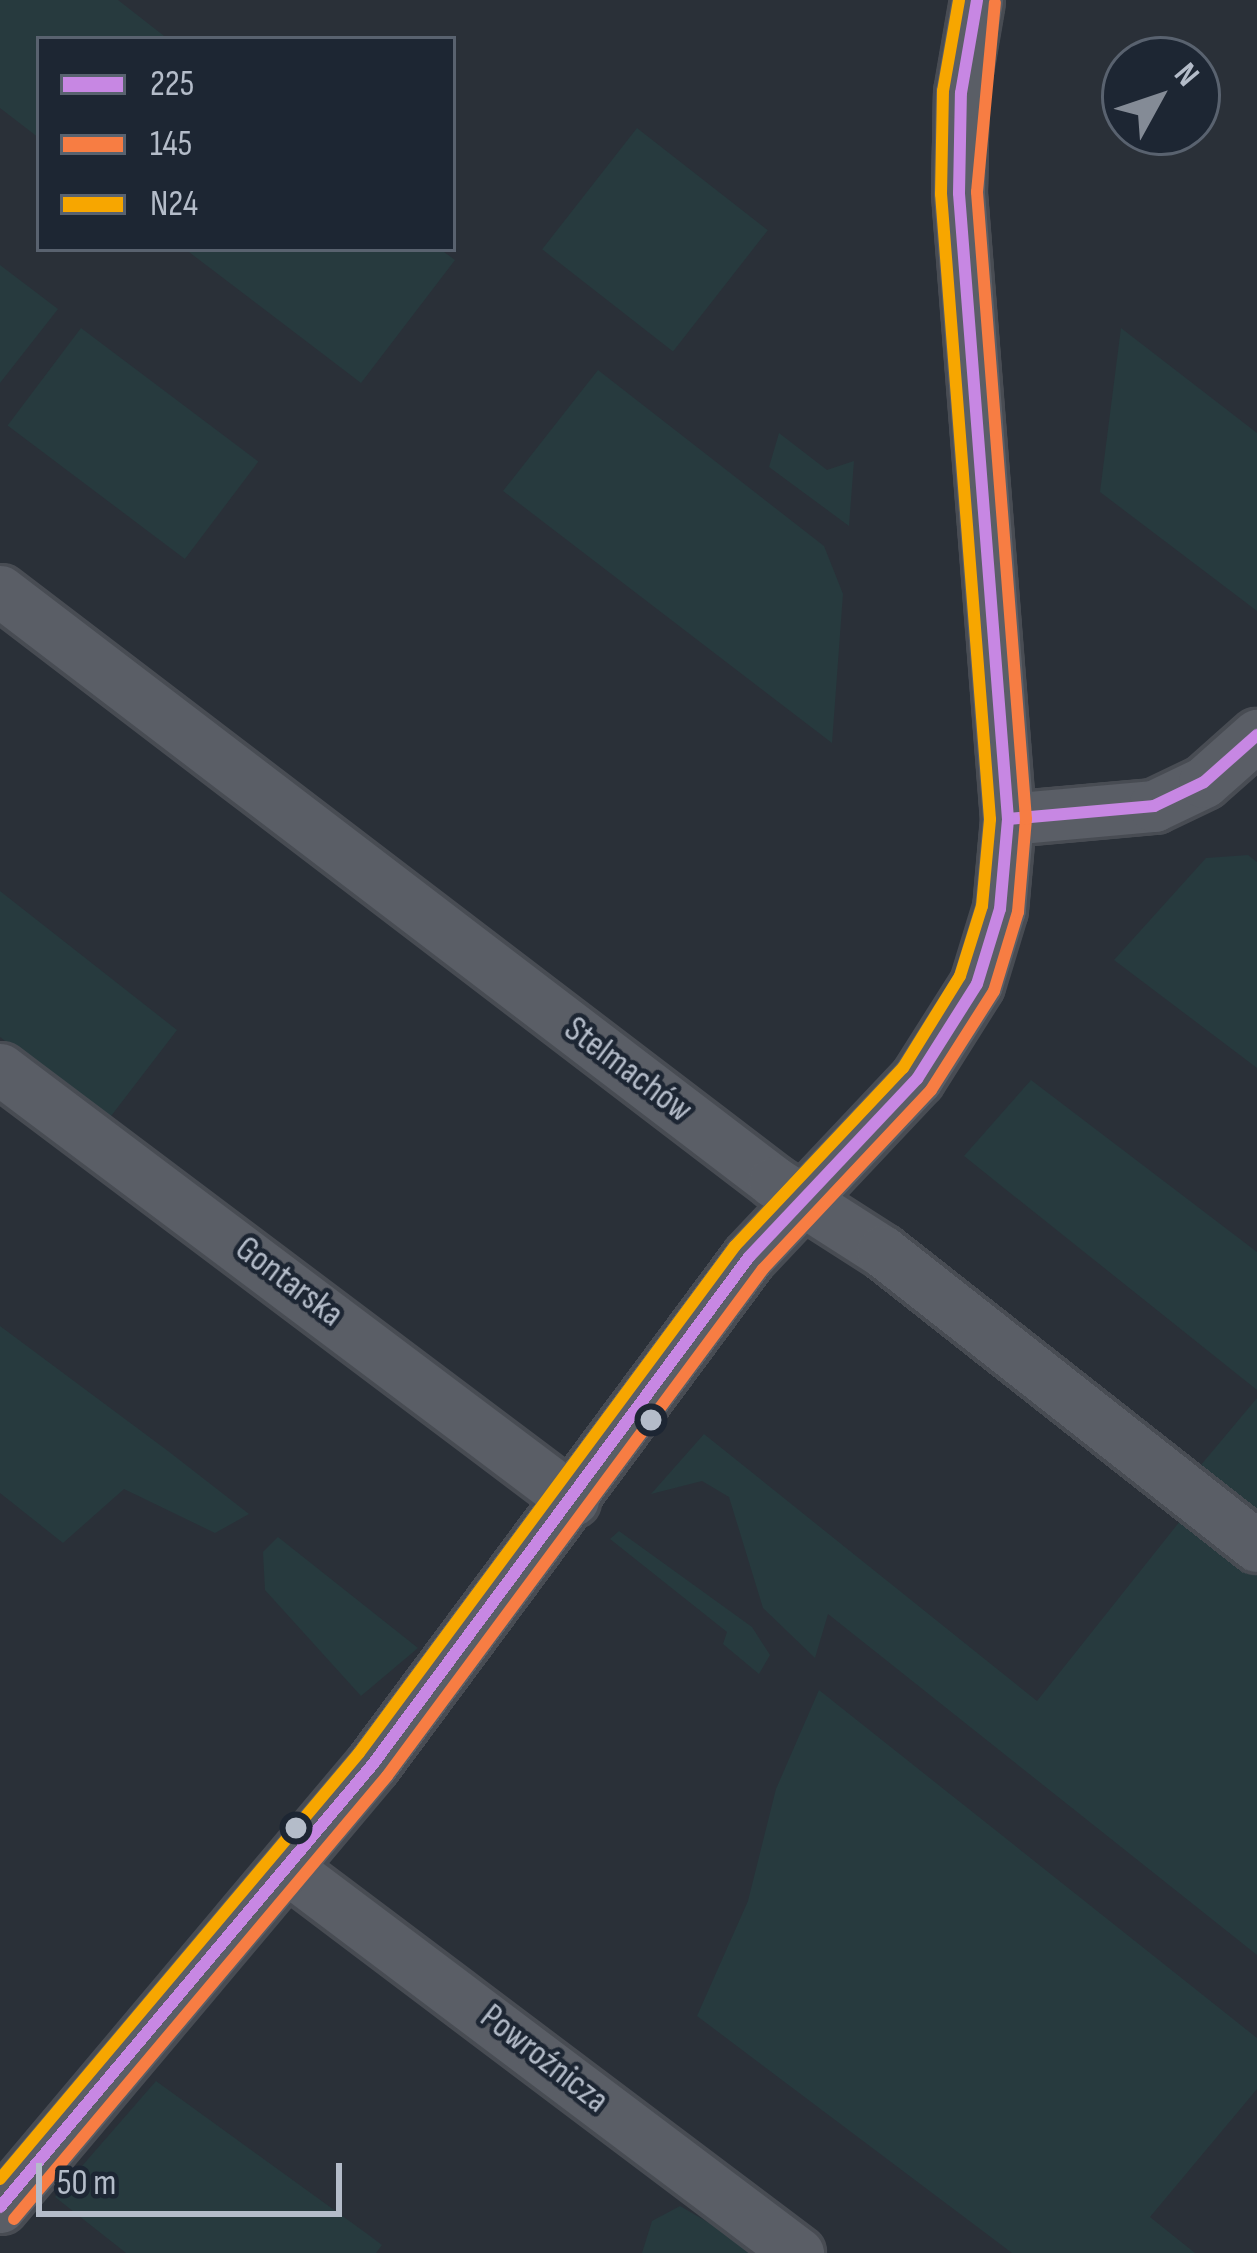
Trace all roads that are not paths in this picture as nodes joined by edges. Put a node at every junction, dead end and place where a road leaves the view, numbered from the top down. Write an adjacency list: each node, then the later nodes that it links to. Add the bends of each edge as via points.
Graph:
1 (977, 0): 4 (street, via 961,93 958,193)
2 (0, 591): 6 (street, Stelmachów)
3 (1257, 736): 4 (street, via 1204,782 1154,806)
4 (1008, 819): 6 (street, via 1000,909 966,1008 917,1079)
5 (0, 1070): 7 (street, Gontarska)
6 (798, 1199): 7 (street); 8 (street, Stelmachów, via 882,1251)
7 (573, 1500): 9 (street)
8 (1257, 1546)
9 (287, 1868): 10 (street); 11 (street, Powroźnicza)
10 (10, 2176)
11 (798, 2253)

